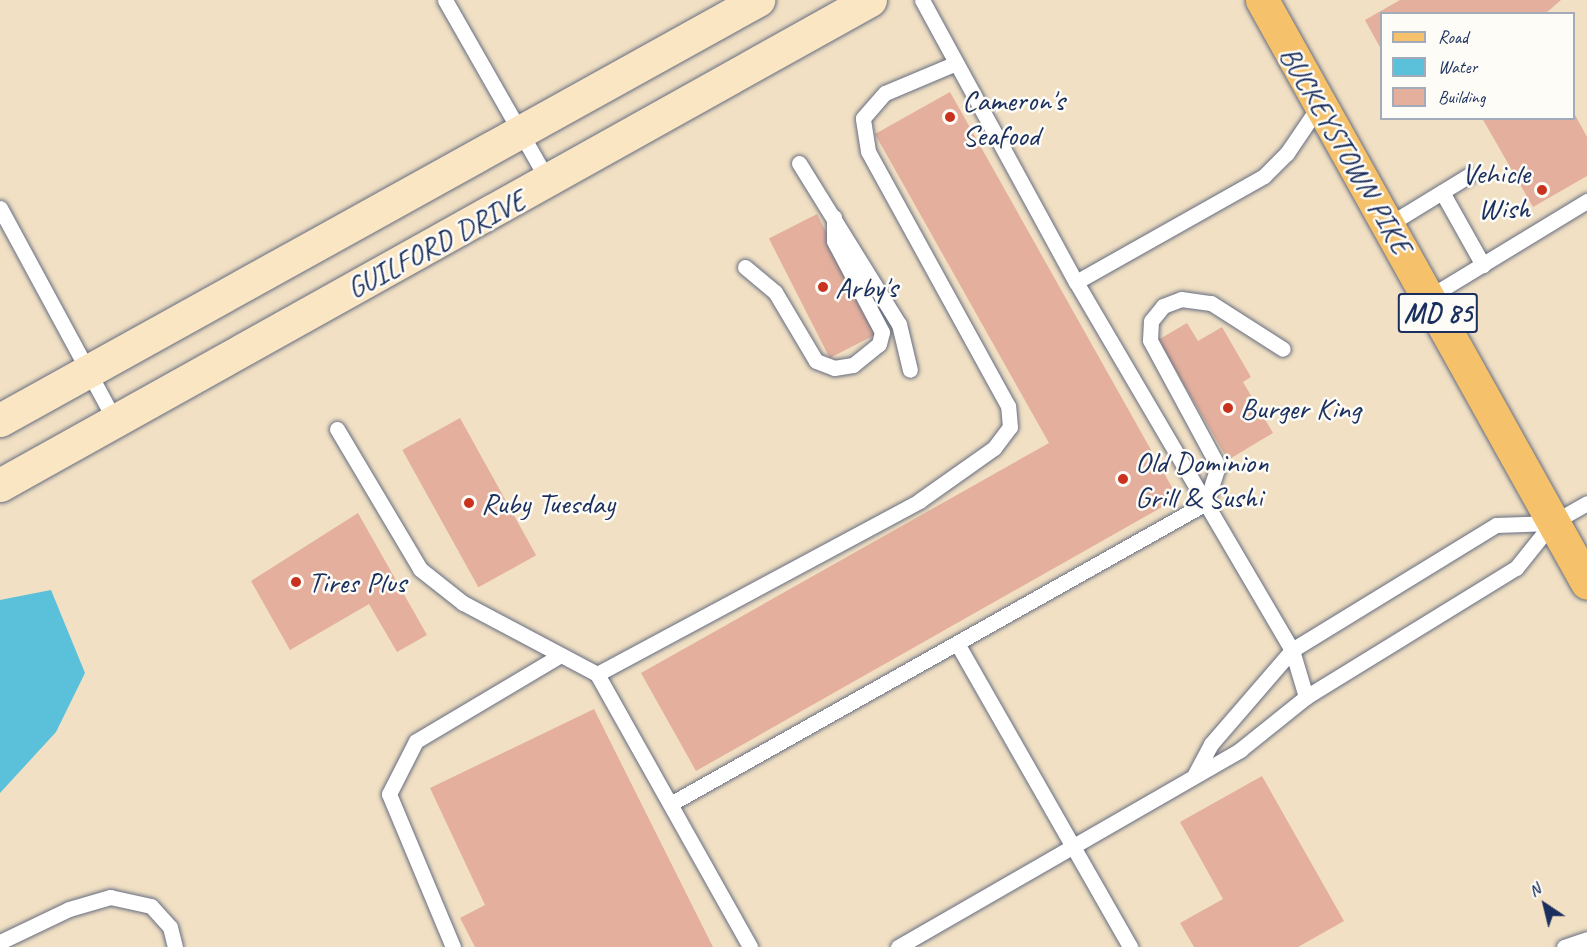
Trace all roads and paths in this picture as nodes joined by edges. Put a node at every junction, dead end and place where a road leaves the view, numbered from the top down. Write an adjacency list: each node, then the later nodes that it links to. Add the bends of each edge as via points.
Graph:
1 (445, 0): 8 (lane)
2 (758, 0): 8 (main road, GUILFORD DRIVE)
3 (870, 0): 11 (main road, GUILFORD DRIVE)
4 (922, 0): 6 (lane)
5 (1262, 0): 7 (main road, BUCKEYSTOWN PIKE / MD 85)
6 (956, 63): 19 (lane); 35 (lane, via 885,93 863,118 868,152 1008,406 1010,427 994,448 919,501)
7 (1319, 106): 16 (main road, BUCKEYSTOWN PIKE / MD 85); 19 (lane, via 1287,153 1214,208)
8 (522, 132): 11 (lane); 22 (main road, GUILFORD DRIVE)
9 (799, 162): 15 (lane)
10 (1468, 176): 12 (lane)
11 (549, 183): 24 (main road, GUILFORD DRIVE)
12 (1442, 192): 16 (lane); 17 (lane)
13 (1587, 201): 17 (lane)
14 (0, 208): 22 (lane)
15 (834, 217): 18 (lane, via 834,241 882,332 879,344 853,365 834,368 816,361 775,292); 23 (lane, via 899,324)
16 (1388, 225): 20 (main road, BUCKEYSTOWN PIKE / MD 85)
17 (1483, 265): 20 (lane)
18 (745, 267)
19 (1076, 282): 28 (lane)
20 (1429, 297): 30 (main road, BUCKEYSTOWN PIKE / MD 85)
21 (1283, 350): 28 (lane, via 1211,303 1181,299 1155,313 1150,340 1218,466)
22 (88, 370): 24 (lane); 25 (main road, GUILFORD DRIVE)
23 (910, 370)
24 (113, 417): 27 (main road, GUILFORD DRIVE)
25 (0, 420)
26 (337, 429): 34 (lane, via 420,569 463,603)
27 (0, 485)
28 (1206, 503): 32 (lane); 33 (lane)
29 (1587, 503): 30 (lane)
30 (1552, 523): 31 (main road, BUCKEYSTOWN PIKE / MD 85); 33 (lane, via 1496,525); 36 (lane, via 1516,568)
31 (1587, 583)
32 (958, 645): 38 (lane); 39 (lane)
33 (1292, 650): 36 (lane); 37 (lane, via 1211,744)
34 (559, 656): 35 (lane); 44 (lane, via 416,741 389,794)
35 (597, 674): 38 (lane)
36 (1306, 697): 37 (lane, via 1240,750)
37 (1193, 777): 39 (lane)
38 (672, 803): 45 (lane)
39 (1073, 847): 46 (lane); 47 (lane)
40 (1587, 939): 42 (lane)
41 (0, 942): 43 (lane, via 69,909 110,897 151,906 170,927)
42 (1566, 946)
43 (175, 947)
44 (453, 947)
45 (750, 947)
46 (898, 947)
47 (1130, 947)

